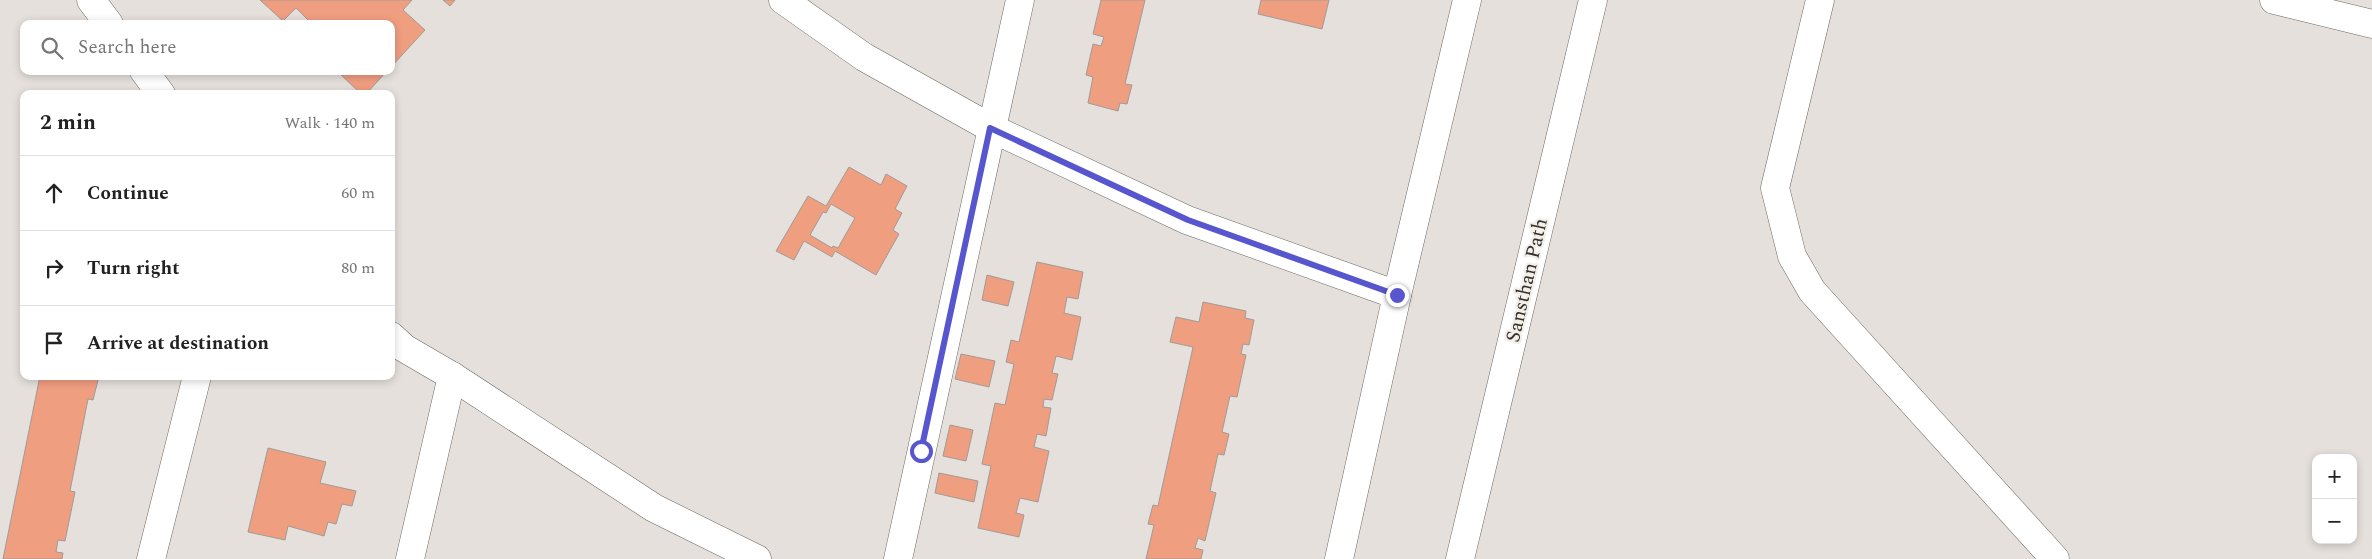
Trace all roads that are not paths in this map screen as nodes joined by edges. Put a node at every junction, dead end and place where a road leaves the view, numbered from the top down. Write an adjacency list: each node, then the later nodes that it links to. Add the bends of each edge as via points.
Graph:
1 (91, 0): 8 (street)
2 (783, 0): 12 (street, via 864,57)
3 (1020, 0): 12 (street)
4 (1467, 0): 13 (street)
5 (1593, 0): 22 (street, Sansthan Path)
6 (1820, 0): 23 (street, via 1775,188 1792,256 1812,291)
7 (2274, 0): 9 (street)
8 (106, 20)
9 (2372, 24)
10 (147, 75): 11 (street)
11 (158, 90)
12 (990, 128): 13 (street, via 1188,220); 20 (street)
13 (1397, 295): 21 (street)
14 (395, 340): 15 (street)
15 (452, 376): 18 (street); 19 (street, via 654,508)
16 (196, 380): 17 (street)
17 (151, 559)
18 (410, 559)
19 (757, 559)
20 (898, 559)
21 (1339, 559)
22 (1460, 559)
23 (2055, 559)

